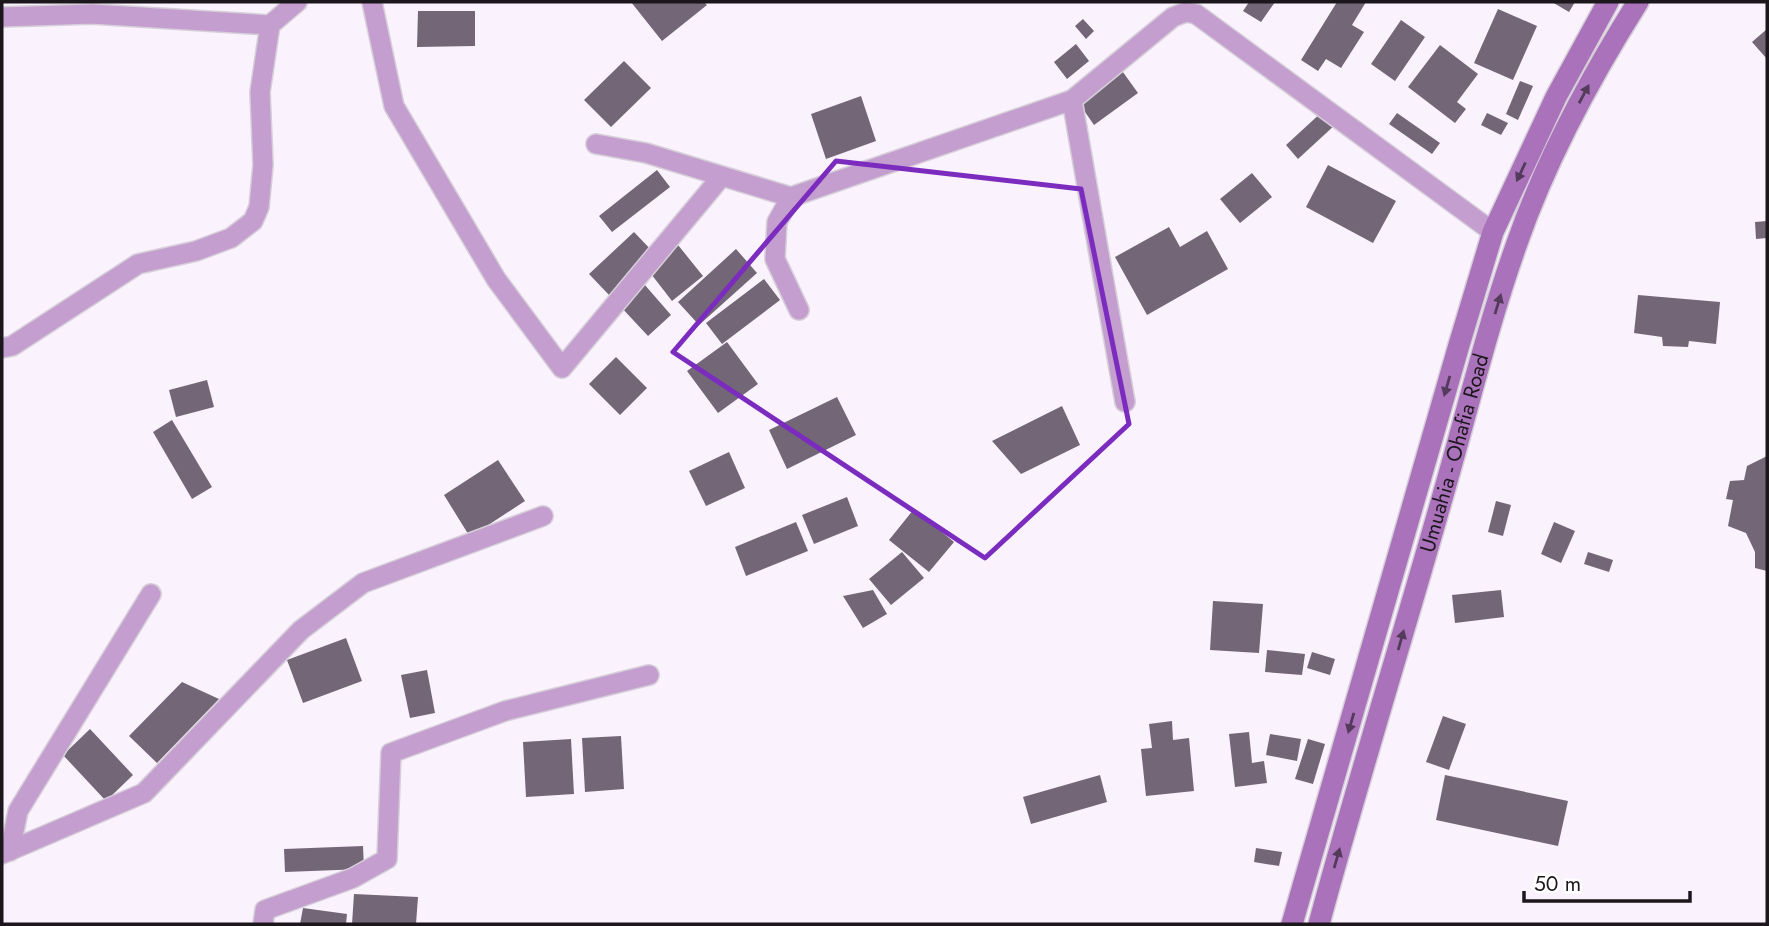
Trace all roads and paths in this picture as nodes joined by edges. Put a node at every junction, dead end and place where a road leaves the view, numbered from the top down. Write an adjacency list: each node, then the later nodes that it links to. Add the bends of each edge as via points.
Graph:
1 (297, 2): 7 (street)
2 (372, 2): 10 (street, via 394,106 496,279 562,368)
3 (1608, 2): 12 (main road, Umuahia - Ohafia Road, one-way to 12, via 1556,97)
4 (1638, 2): 16 (main road, Umuahia - Ohafia Road, one-way to 4, via 1517,242 1557,145)
5 (1183, 7): 8 (street); 12 (street)
6 (2, 17): 7 (street, via 92,14)
7 (270, 25): 14 (street, via 260,92 260,207 253,221 231,238 138,264 12,346)
8 (1072, 100): 11 (street); 17 (street)
9 (596, 144): 10 (street, via 646,153)
10 (722, 176): 11 (street)
11 (791, 197): 13 (street, via 777,222 775,259)
12 (1493, 232): 15 (main road, Umuahia - Ohafia Road)
13 (799, 310)
14 (2, 348)
15 (1457, 348): 16 (main road); 23 (main road, Umuahia - Ohafia Road, one-way to 23)
16 (1482, 354): 24 (main road, Umuahia - Ohafia Road, one-way to 16)
17 (1125, 402)
18 (543, 516): 21 (street, via 363,583 302,631 144,793)
19 (151, 594): 21 (street, via 18,811)
20 (649, 675): 22 (street, via 505,711 391,753 387,859 353,878 265,910)
21 (6, 852)
22 (263, 924)
23 (1292, 924)
24 (1319, 924)

